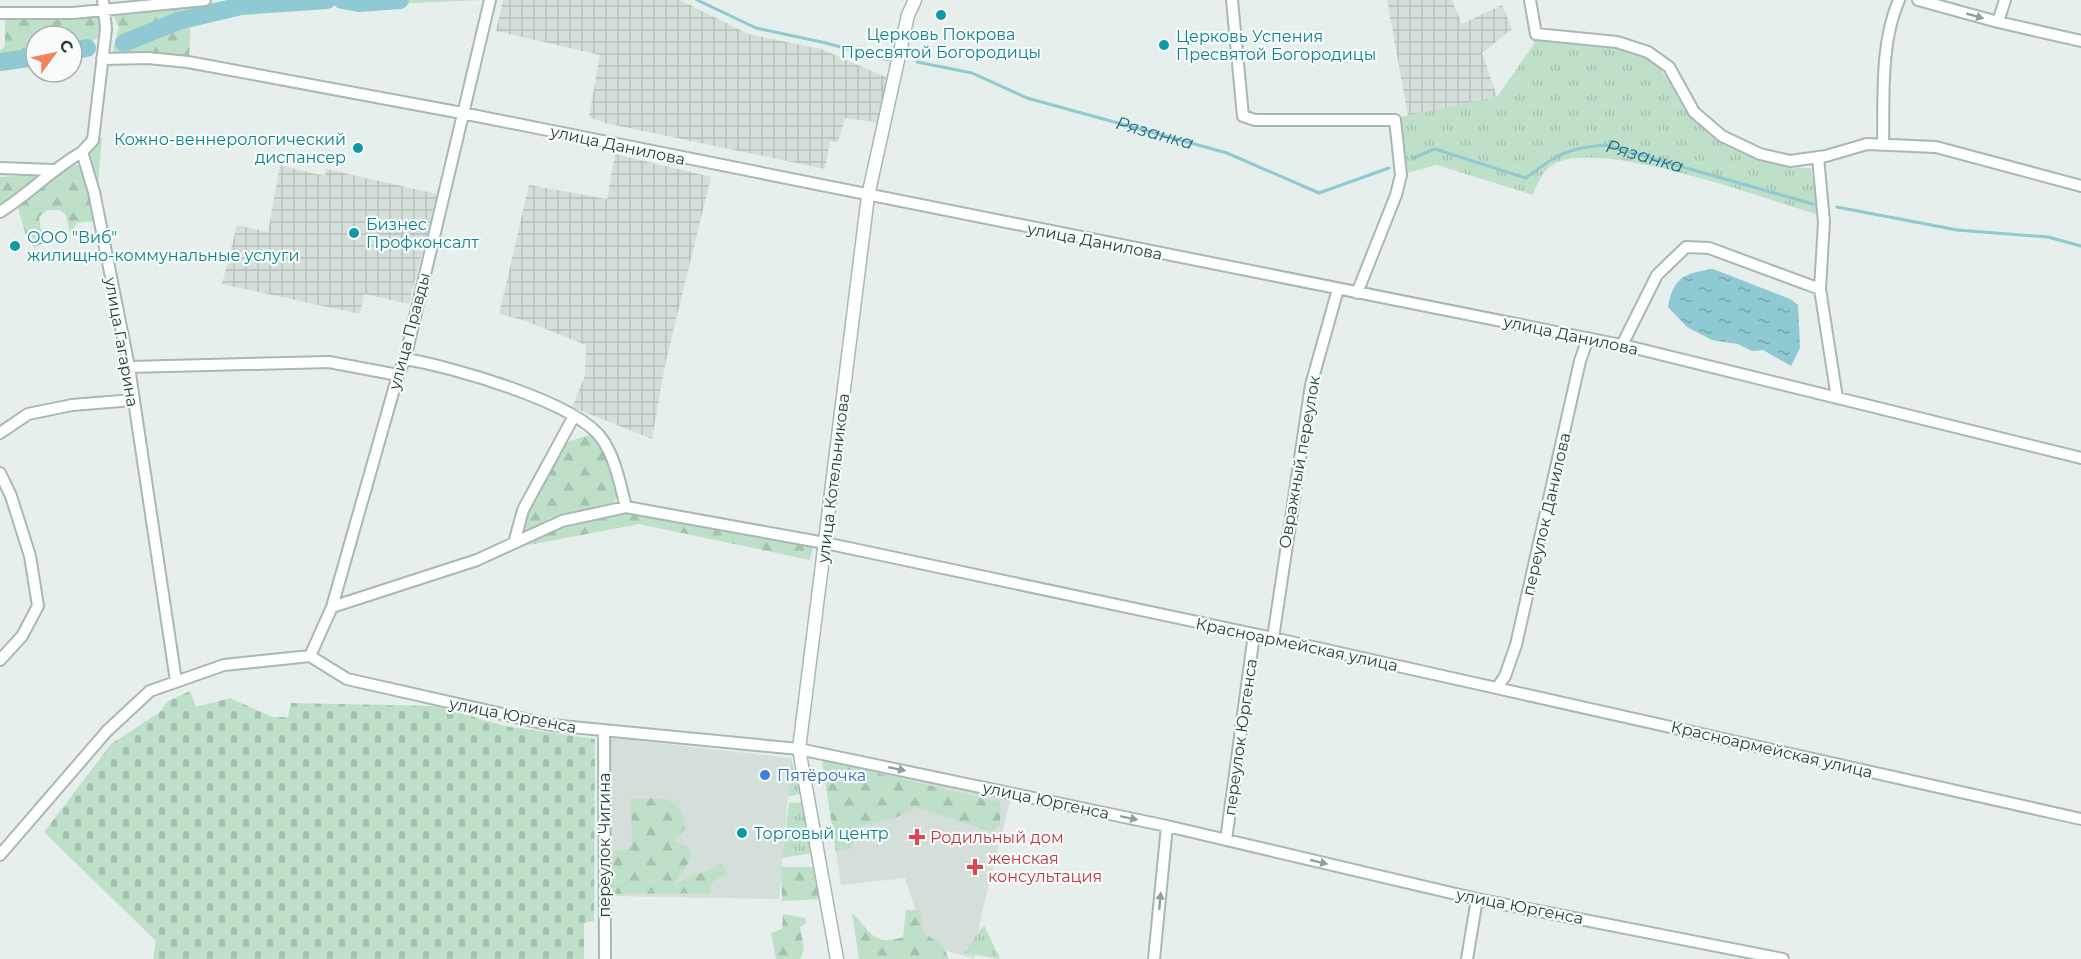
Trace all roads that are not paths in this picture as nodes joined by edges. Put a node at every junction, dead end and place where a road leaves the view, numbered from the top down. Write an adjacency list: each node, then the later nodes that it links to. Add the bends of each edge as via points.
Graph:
1 (205, 0): 9 (street)
2 (490, 0): 14 (street, улица Правды)
3 (915, 0): 21 (street, улица Котельникова, via 908,15)
4 (1232, 0): 25 (street, via 1243,116 1255,120 1395,120 1401,175)
5 (1530, 0): 17 (street, via 1536,33 1617,42 1648,52 1669,67 1694,112 1722,136 1760,154 1790,161)
6 (1899, 0): 15 (street, via 1893,15 1884,82)
7 (1918, 0): 11 (street, one-way to 11)
8 (2005, 0): 11 (street)
9 (105, 4): 10 (street, via 73,13); 13 (street)
10 (0, 13)
11 (1998, 22): 12 (street)
12 (2081, 41)
13 (102, 58): 14 (street, улица Данилова, via 188,62); 16 (street, via 93,140)
14 (462, 113): 21 (street, улица Данилова); 28 (street, улица Правды)
15 (1883, 145): 17 (street, via 1867,144); 20 (street, via 1936,147)
16 (82, 152): 19 (street); 29 (street, улица Гагарина, via 94,192)
17 (1818, 157): 24 (street, via 1824,222)
18 (0, 168): 19 (street)
19 (53, 170): 22 (street)
20 (2081, 186)
21 (868, 196): 23 (street, улица Данилова); 39 (street, улица Котельникова)
22 (0, 212)
23 (1338, 289): 25 (street, улица Данилова); 42 (street, Овражный переулок, via 1311,385)
24 (1820, 289): 27 (street, via 1709,248 1686,247 1657,275); 31 (street)
25 (1357, 292): 26 (street, улица Данилова)
26 (1588, 338): 27 (street, улица Данилова); 46 (street, переулок Данилова, via 1516,645)
27 (1622, 345): 31 (street, улица Данилова)
28 (405, 359): 30 (street, улица Правды); 33 (street, via 500,383)
29 (129, 367): 30 (street, via 329,362); 32 (street, улица Гагарина)
30 (398, 375): 40 (street, улица Правды)
31 (1837, 398): 35 (street, улица Данилова)
32 (133, 400): 34 (street, via 72,405 28,414); 45 (street, улица Гагарина)
33 (574, 416): 37 (street, via 601,437 614,464); 38 (street, via 523,510)
34 (0, 433)
35 (2081, 458)
36 (0, 474): 44 (street, via 12,496 30,556 38,606 22,636)
37 (626, 507): 38 (street, Красноармейская улица, via 562,521); 39 (street, Красноармейская улица)
38 (514, 543): 40 (street, Красноармейская улица, via 477,560)
39 (825, 543): 41 (street, Красноармейская улица); 48 (street, улица Котельникова)
40 (332, 607): 43 (street, улица Правды)
41 (1254, 634): 42 (street, Красноармейская улица); 51 (street, переулок Юргенса)
42 (1273, 638): 46 (street, Красноармейская улица)
43 (310, 656): 45 (street, via 224,665); 47 (street, улица Юргенса, via 347,679 551,725)
44 (0, 660)
45 (176, 681): 52 (street, via 150,691 107,732)
46 (1497, 688): 49 (street, Красноармейская улица)
47 (604, 730): 48 (street, улица Юргенса); 54 (street, переулок Чигина)
48 (799, 749): 50 (street, улица Юргенса, one-way to 50); 55 (street, улица Котельникова)
49 (2081, 819)
50 (1167, 826): 51 (street, улица Юргенса); 56 (street, one-way to 50)
51 (1226, 840): 53 (street, улица Юргенса, one-way to 53)
52 (0, 855)
53 (1477, 899): 57 (street); 58 (street, улица Юргенса)
54 (605, 959)
55 (837, 959)
56 (1154, 959)
57 (1467, 959)
58 (1783, 959)

